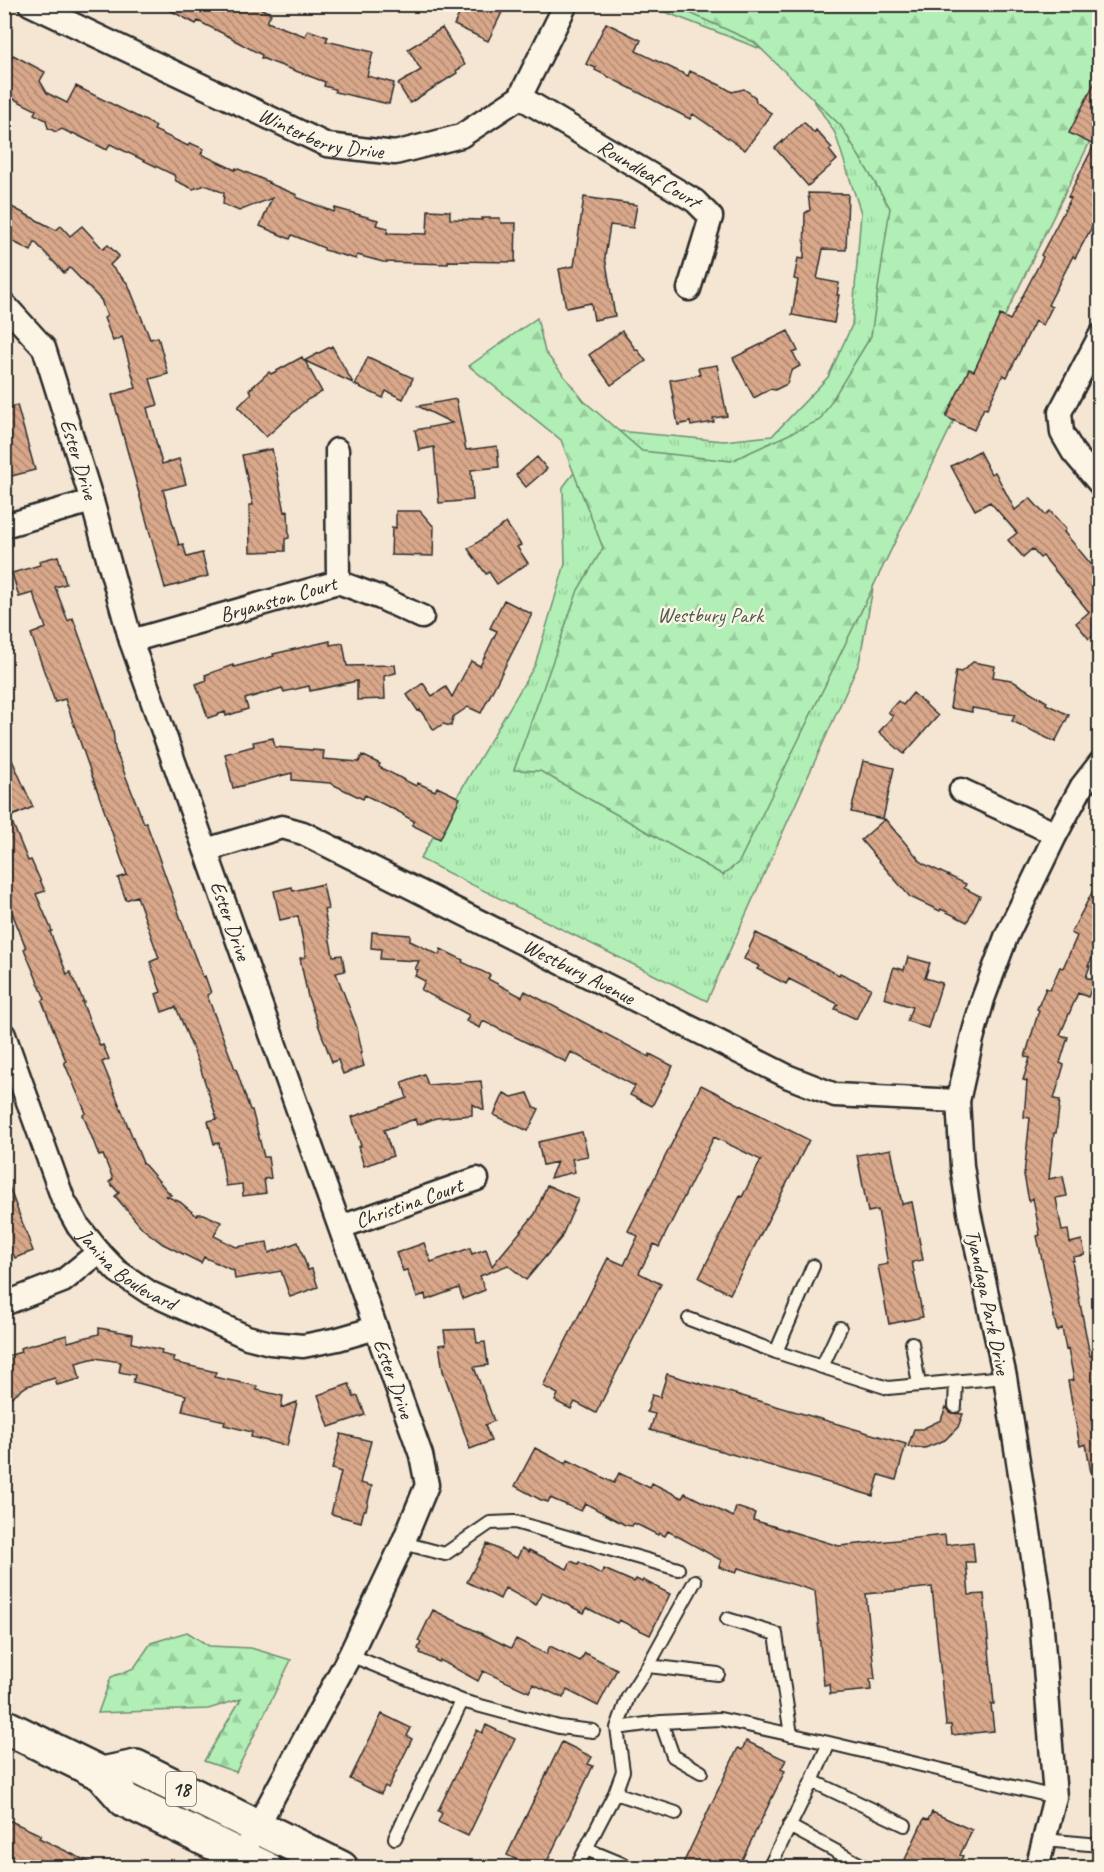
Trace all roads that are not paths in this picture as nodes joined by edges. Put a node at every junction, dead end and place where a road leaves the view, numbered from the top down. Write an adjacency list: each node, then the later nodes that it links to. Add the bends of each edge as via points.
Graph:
1 (30, 4): 3 (street, Winterberry Drive, via 327,145 396,153 461,136)
2 (566, 4): 3 (street)
3 (520, 97): 4 (street, Roundleaf Court, via 695,201 711,217)
4 (689, 289)
5 (4, 304): 9 (street, Ester Drive, via 44,348)
6 (1100, 336): 8 (street, via 1060,412 1062,433)
7 (338, 450): 11 (street)
8 (1100, 484)
9 (93, 501): 10 (street); 13 (street, Ester Drive)
10 (4, 526)
11 (338, 582): 12 (street, Bryanston Court); 13 (street, Bryanston Court)
12 (422, 617)
13 (131, 641): 17 (street, Ester Drive)
14 (1100, 763): 16 (street, Tyandaga Park Drive, via 1082,786)
15 (961, 790): 16 (street)
16 (1056, 834): 19 (street, Tyandaga Park Drive, via 1006,937 969,1050)
17 (206, 850): 19 (street, Westbury Avenue, via 282,827 303,833 789,1077 835,1095); 21 (street, Ester Drive)
18 (4, 1035): 22 (street, Janina Boulevard, via 63,1199)
19 (958, 1101): 31 (street, Tyandaga Park Drive, via 969,1212)
20 (477, 1179): 21 (street, Christina Court)
21 (341, 1227): 26 (street, Ester Drive)
22 (99, 1252): 24 (street, via 63,1281); 26 (street, Janina Boulevard, via 117,1271 150,1293 247,1337 303,1346)
23 (813, 1266): 29 (lane)
24 (4, 1304)
25 (689, 1319): 29 (lane)
26 (376, 1328): 35 (street, Ester Drive, via 421,1455 427,1485)
27 (840, 1328): 30 (lane)
28 (912, 1343): 33 (lane)
29 (776, 1352): 30 (lane)
30 (822, 1367): 33 (lane, via 888,1388)
31 (1005, 1377): 32 (lane); 53 (street, Tyandaga Park Drive, via 1040,1603)
32 (956, 1382): 33 (lane); 34 (lane)
33 (920, 1385)
34 (955, 1406)
35 (403, 1543): 36 (lane, via 445,1554 490,1523 515,1522); 39 (street, Ester Drive)
36 (678, 1569)
37 (695, 1581): 40 (lane)
38 (728, 1619): 47 (lane, via 776,1634)
39 (350, 1655): 42 (lane); 56 (street, Ester Drive)
40 (648, 1666): 41 (lane); 45 (lane, via 628,1697)
41 (718, 1674)
42 (462, 1701): 46 (lane, via 559,1727); 58 (lane)
43 (661, 1722): 45 (lane); 47 (lane, via 720,1719); 49 (lane, via 673,1756)
44 (4, 1726): 50 (main road, 18)
45 (617, 1728): 52 (lane, via 623,1771)
46 (592, 1731)
47 (791, 1735): 48 (lane)
48 (829, 1743): 51 (lane); 53 (lane)
49 (701, 1772)
50 (102, 1774): 56 (main road, 18, via 136,1767); 62 (main road, 18, via 125,1800)
51 (812, 1781): 55 (lane); 57 (lane)
52 (615, 1793): 54 (lane); 61 (lane)
53 (1055, 1797): 59 (street, Tyandaga Park Drive)
54 (676, 1813)
55 (905, 1825)
56 (257, 1826): 62 (street, Ester Drive); 63 (main road, 18)
57 (789, 1826): 66 (lane); 67 (lane)
58 (395, 1838)
59 (1044, 1840): 60 (lane); 68 (street, Tyandaga Park Drive)
60 (1100, 1845)
61 (586, 1849): 64 (lane); 65 (lane)
62 (248, 1864)
63 (341, 1868)
64 (576, 1868)
65 (632, 1868)
66 (768, 1868)
67 (867, 1868)
68 (1037, 1868)

